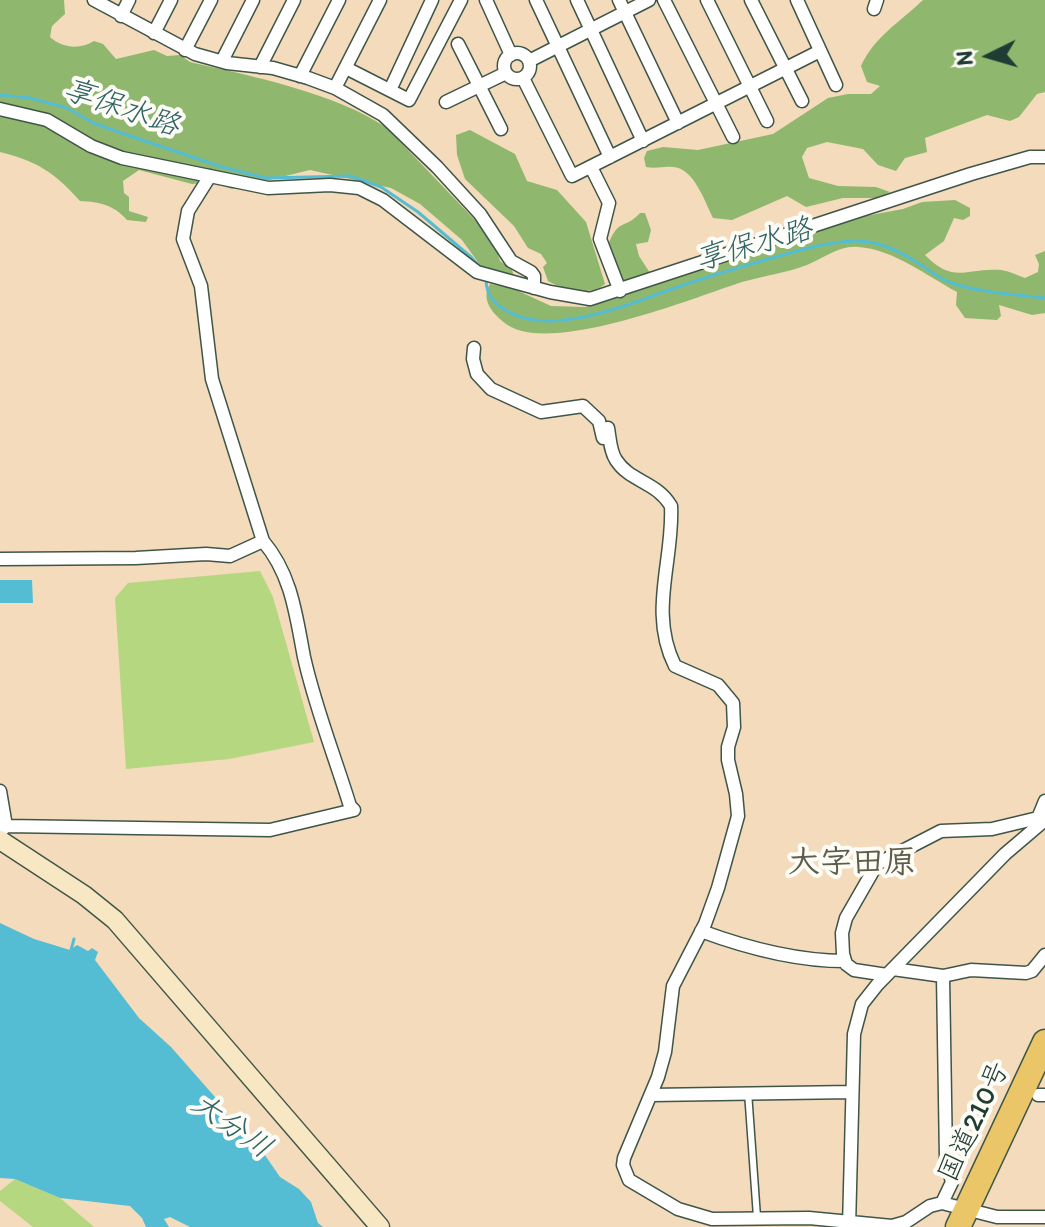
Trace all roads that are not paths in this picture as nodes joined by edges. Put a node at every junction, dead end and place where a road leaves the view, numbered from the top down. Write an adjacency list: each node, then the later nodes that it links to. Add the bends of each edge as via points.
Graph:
1 (94, 0): 20 (street)
2 (129, 0): 20 (street)
3 (171, 0): 22 (street)
4 (211, 0): 25 (street)
5 (253, 0): 28 (street)
6 (294, 0): 30 (street)
7 (339, 0): 34 (street)
8 (380, 0): 31 (street)
9 (432, 0): 40 (street)
10 (461, 0): 40 (street, via 409,100)
11 (486, 0): 27 (street)
12 (536, 0): 24 (street)
13 (577, 0): 21 (street)
14 (649, 0): 19 (street)
15 (664, 0): 43 (street)
16 (707, 0): 38 (street)
17 (751, 0): 32 (street)
18 (797, 0): 26 (street)
19 (622, 6): 21 (street); 46 (street)
20 (121, 16): 22 (street)
21 (591, 29): 24 (street); 49 (street)
22 (154, 33): 25 (street)
23 (458, 44): 37 (street)
24 (558, 46): 29 (street); 51 (street)
25 (185, 50): 28 (street)
26 (820, 51): 32 (street); 36 (street)
27 (511, 55): 29 (street, via 519,53); 33 (street, via 504,65)
28 (222, 61): 30 (street)
29 (529, 61): 35 (street)
30 (260, 67): 34 (street)
31 (346, 68): 39 (street); 40 (street)
32 (785, 68): 38 (street); 41 (street)
33 (506, 73): 35 (street); 37 (street)
34 (300, 76): 39 (street)
35 (523, 78): 52 (street, via 572,176)
36 (836, 85)
37 (479, 86): 42 (street); 47 (street)
38 (750, 86): 43 (street); 45 (street)
39 (335, 88): 54 (street, via 383,115 437,167 485,221 511,261 531,272)
40 (390, 90)
41 (802, 101)
42 (446, 102)
43 (716, 103): 46 (street); 48 (street)
44 (0, 109): 53 (street, via 47,120 122,158)
45 (767, 121)
46 (678, 123): 49 (street)
47 (501, 129)
48 (733, 137)
49 (643, 141): 51 (street)
50 (1043, 156): 55 (street, via 971,174)
51 (610, 157): 52 (street)
52 (591, 167): 55 (street, via 609,203 600,239)
53 (210, 176): 54 (street, via 268,188 359,188 383,200 469,268); 59 (street, via 188,211 184,245 201,286 212,379)
54 (534, 288): 55 (street, via 590,299)
55 (620, 291)
56 (474, 348): 58 (street, via 477,374 491,389 541,412 579,405 587,409 599,421 609,461)
57 (608, 428): 58 (street, via 614,456)
58 (628, 473): 65 (street, via 655,487 671,506 661,597 673,662 718,685 734,706 727,756 738,816)
59 (263, 541): 60 (street, via 230,556); 64 (street, via 284,573 308,670 354,810 270,830)
60 (0, 559)
61 (0, 791): 64 (street)
62 (1045, 801): 63 (street)
63 (1042, 820): 67 (street, via 941,831 879,862 846,918); 68 (street)
64 (2, 833): 80 (street, via 124,928)
65 (701, 931): 67 (street, via 792,956); 74 (street, via 673,986 665,1052)
66 (1045, 955): 69 (street, via 1030,972 971,970)
67 (845, 961): 68 (street, via 854,970)
68 (890, 972): 69 (street); 73 (street, via 857,1017)
69 (943, 976): 75 (street, via 946,1159 952,1182)
70 (1045, 1042): 77 (highway, 国道210号)
71 (1043, 1090): 77 (highway, 国道210号)
72 (748, 1092): 73 (street); 74 (street); 76 (lane)
73 (852, 1092): 79 (street)
74 (651, 1095): 76 (street, via 624,1158 629,1180 692,1215)
75 (942, 1203): 77 (street); 79 (street, via 896,1226)
76 (757, 1217): 79 (street, via 827,1219)
77 (971, 1220): 78 (street)
78 (1042, 1220)
79 (849, 1225)
80 (380, 1227)

